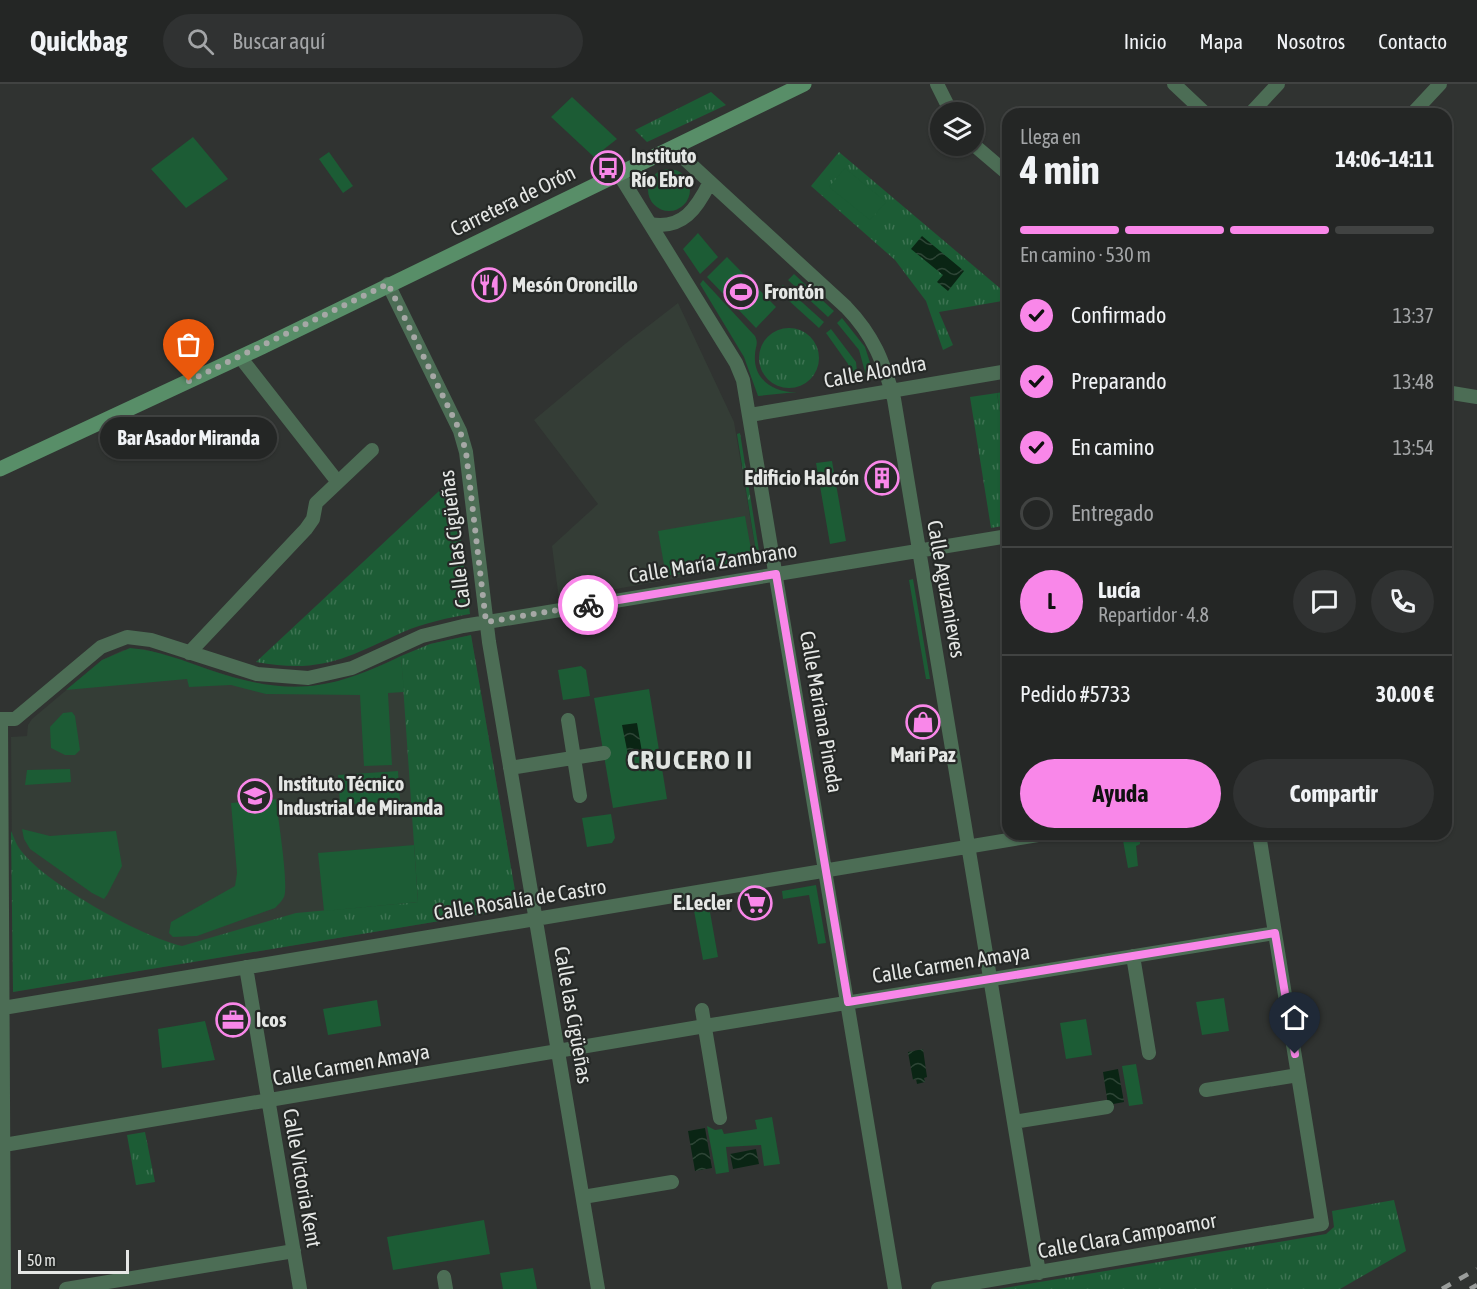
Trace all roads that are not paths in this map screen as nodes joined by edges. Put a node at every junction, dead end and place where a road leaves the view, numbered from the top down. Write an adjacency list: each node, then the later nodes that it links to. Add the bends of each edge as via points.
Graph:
1 (804, 84): 10 (street, Carretera de Orón)
2 (937, 84): 6 (street)
3 (1174, 84): 7 (street)
4 (1277, 84): 8 (street)
5 (1440, 84): 9 (street)
6 (946, 102)
7 (1200, 108)
8 (1255, 108)
9 (1418, 108)
10 (673, 148): 13 (street, Carretera de Orón); 14 (street, Calle Aguzanieves)
11 (984, 154): 12 (street)
12 (1002, 169)
13 (619, 174): 15 (street, Calle Mariana Pineda); 16 (street, Carretera de Orón)
14 (710, 182): 15 (street, via 690,215 670,225); 19 (street, Calle Aguzanieves, via 859,321 876,345)
15 (650, 224): 22 (street, Calle Mariana Pineda, via 736,363)
16 (388, 284): 17 (street, Carretera de Orón); 29 (street, Calle las Cigüeñas, via 460,431 466,452)
17 (240, 357): 24 (street, Carretera de Orón); 25 (street)
18 (1002, 371): 19 (street, Calle Alondra)
19 (891, 390): 22 (street, Calle Alondra); 27 (street, Calle Aguzanieves)
20 (1452, 393): 21 (street)
21 (1477, 397)
22 (750, 415): 28 (street, Calle Mariana Pineda)
23 (372, 450): 25 (street)
24 (0, 469)
25 (337, 481): 30 (street, via 316,503 306,529)
26 (1002, 537): 27 (street, Calle María Zambrano)
27 (918, 551): 28 (street, Calle María Zambrano); 39 (street, Calle Aguzanieves)
28 (776, 574): 29 (street, Calle María Zambrano); 40 (street, Calle Mariana Pineda)
29 (486, 622): 30 (street, Calle María Zambrano, via 422,636 352,668 308,678 257,674); 35 (street, Calle las Cigüeñas)
30 (189, 653): 31 (street, Calle María Zambrano, via 127,637 101,647 22,715 12,720)
31 (0, 719): 47 (street)
32 (568, 720): 34 (street)
33 (604, 753): 34 (street)
34 (574, 758): 35 (street); 36 (street)
35 (510, 768): 41 (street, Calle las Cigüeñas)
36 (580, 796)
37 (1009, 840): 39 (street, Calle Rosalía de Castro)
38 (1260, 840): 42 (street)
39 (968, 847): 40 (street, Calle Rosalía de Castro); 45 (street, Calle Aguzanieves)
40 (826, 871): 41 (street, Calle Rosalía de Castro); 46 (street, Calle Mariana Pineda)
41 (535, 919): 44 (street, Calle Rosalía de Castro); 50 (street, Calle las Cigüeñas)
42 (1275, 933): 43 (street, Calle Carmen Amaya); 52 (street)
43 (1133, 956): 45 (street, Calle Carmen Amaya); 51 (street)
44 (246, 967): 47 (street, Calle Rosalía de Castro); 54 (street, Calle Victoria Kent)
45 (990, 979): 46 (street, Calle Carmen Amaya); 57 (street, Calle Aguzanieves)
46 (848, 1002): 49 (street, Calle Carmen Amaya); 67 (street, Calle Mariana Pineda)
47 (3, 1008): 58 (street)
48 (702, 1010): 49 (street)
49 (705, 1026): 50 (street, Calle Carmen Amaya); 56 (street)
50 (558, 1051): 54 (street, Calle Carmen Amaya); 60 (street, Calle las Cigüeñas)
51 (1149, 1053)
52 (1299, 1075): 53 (street); 62 (street, Calle Clara Campoamor, via 1322,1224)
53 (1206, 1090)
54 (268, 1101): 58 (street, Calle Carmen Amaya); 61 (street, Calle Victoria Kent)
55 (1107, 1107): 57 (street)
56 (720, 1118)
57 (1014, 1122): 62 (street, Calle Aguzanieves)
58 (4, 1145): 63 (street)
59 (672, 1182): 60 (street)
60 (582, 1197): 66 (street, Calle las Cigüeñas)
61 (294, 1251): 64 (street); 65 (street, Calle Victoria Kent)
62 (1039, 1273): 68 (street, Calle Clara Campoamor)
63 (4, 1289)
64 (66, 1289)
65 (300, 1289)
66 (598, 1289)
67 (895, 1289)
68 (938, 1289)

